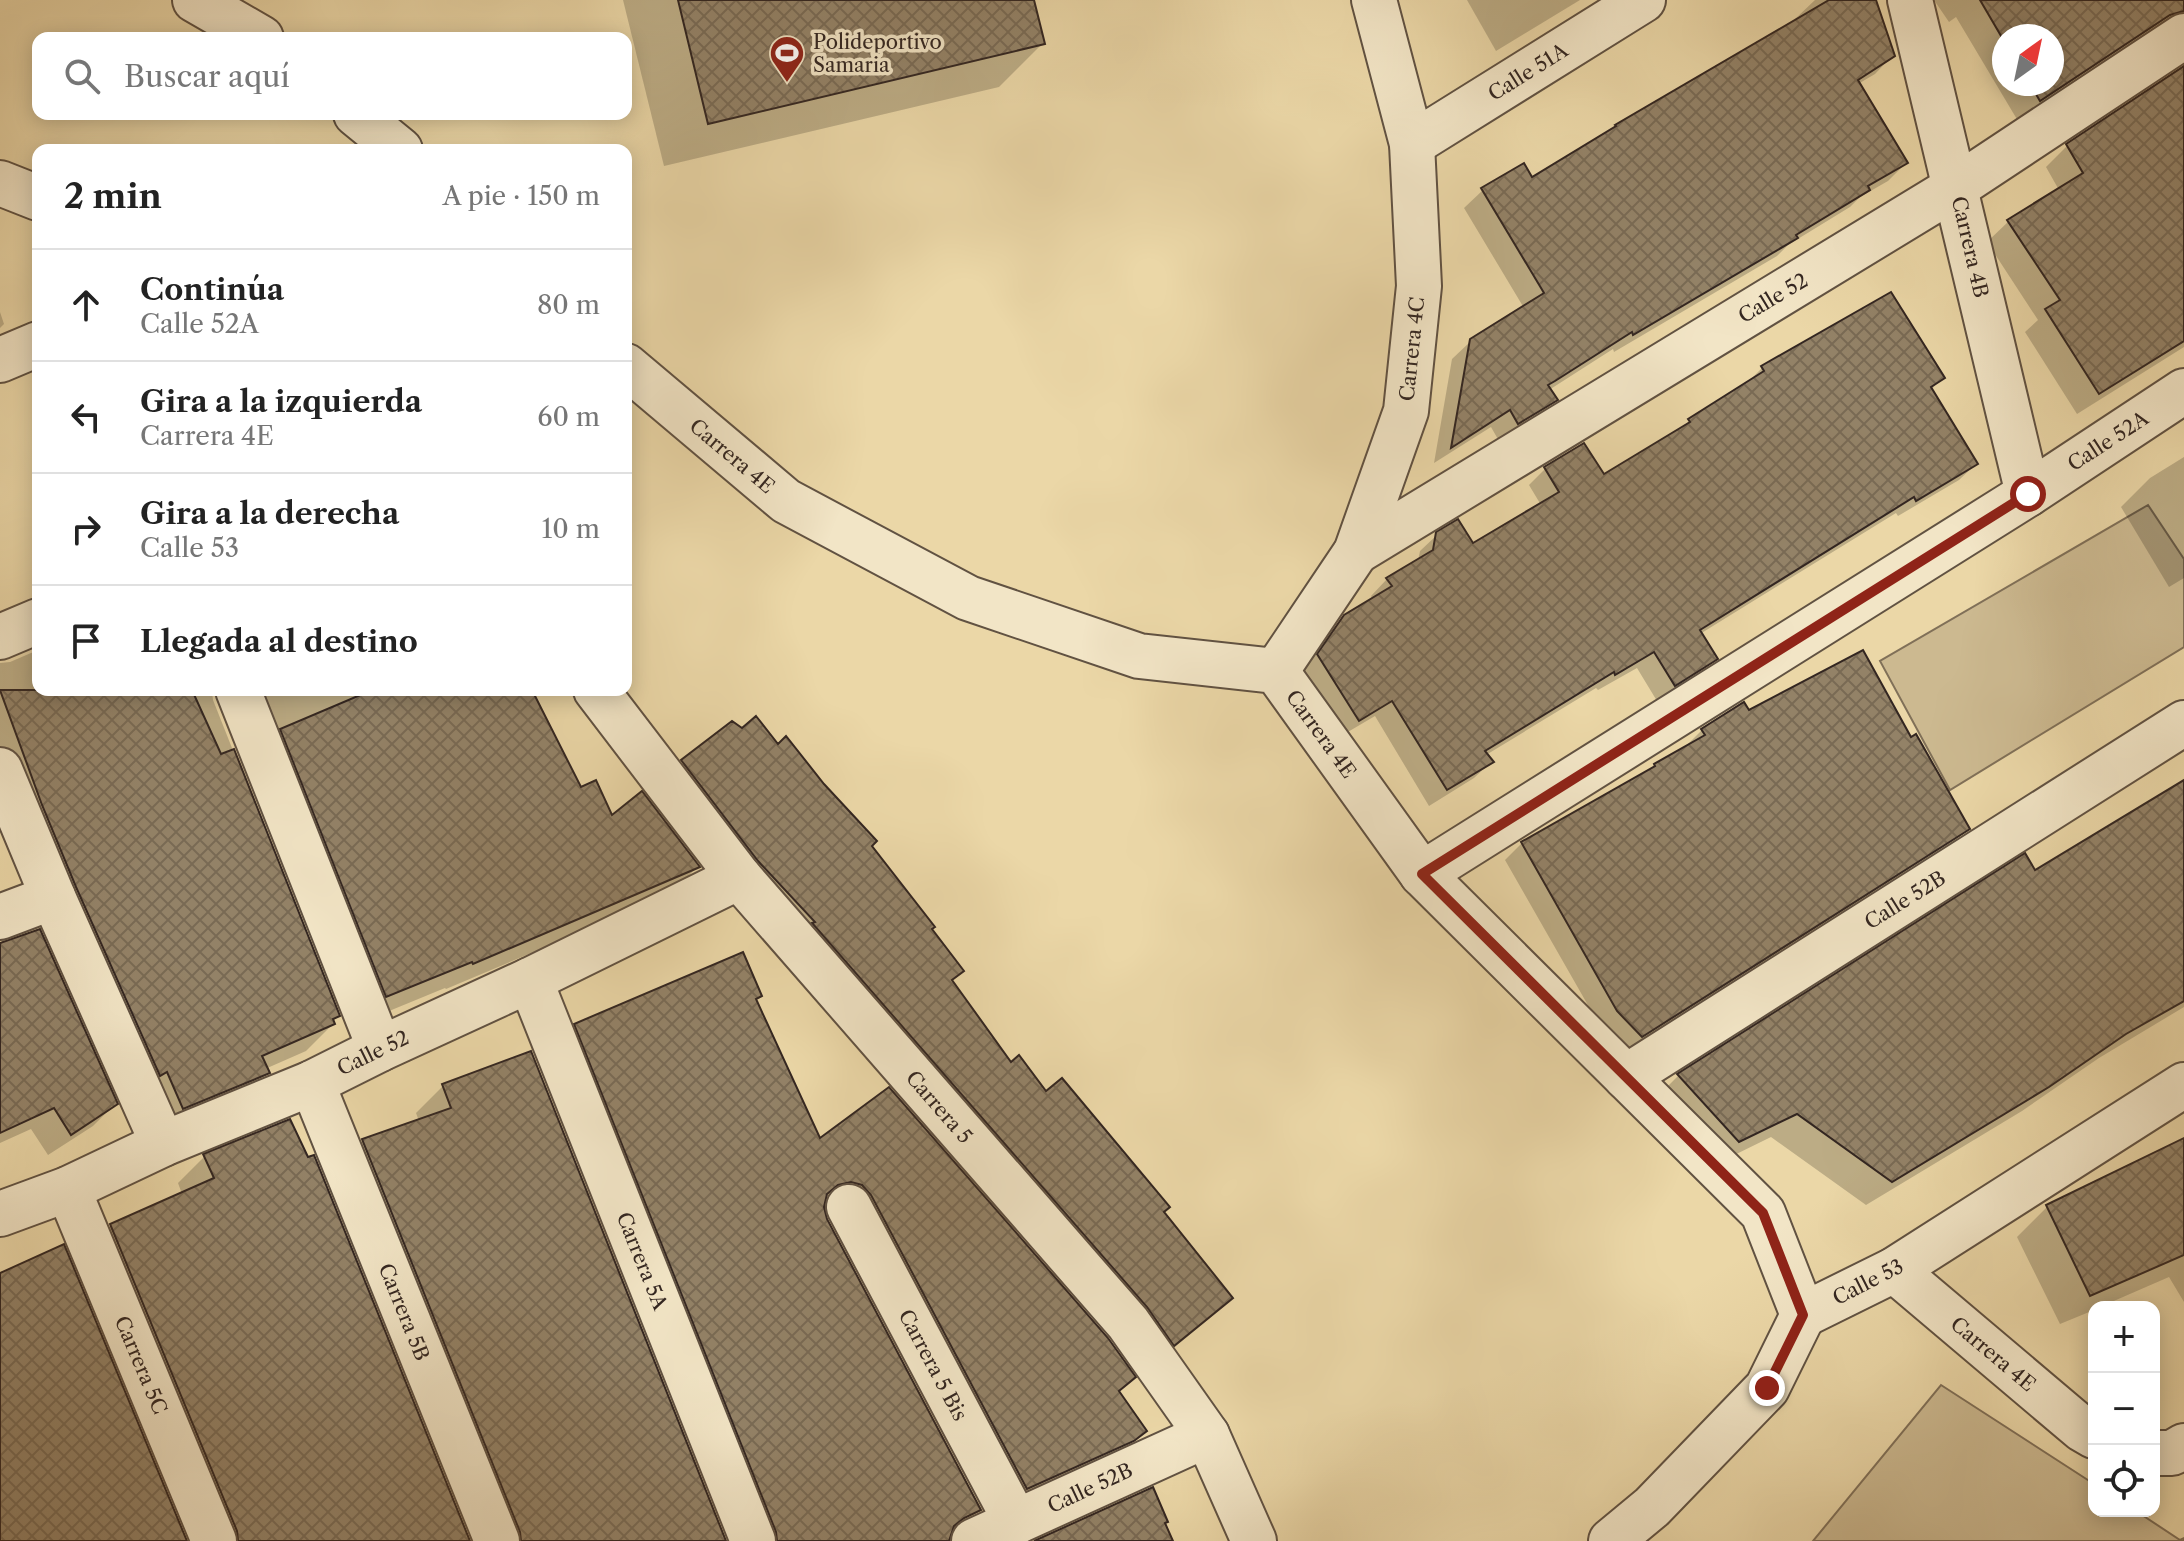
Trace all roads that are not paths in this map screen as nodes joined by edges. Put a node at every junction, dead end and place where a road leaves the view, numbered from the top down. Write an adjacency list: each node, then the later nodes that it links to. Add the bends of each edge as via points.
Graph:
1 (195, 0): 5 (street)
2 (1374, 0): 9 (street, Carrera 4C)
3 (1643, 0): 9 (street, Calle 51A)
4 (1910, 0): 11 (street, Carrera 4B)
5 (251, 32)
6 (2184, 36): 11 (street, Calle 52)
7 (363, 120): 8 (street)
8 (393, 144)
9 (1412, 144): 18 (street, Carrera 4C, via 1419,286 1406,411)
10 (0, 183): 12 (street)
11 (1956, 187): 17 (street, Carrera 4B); 18 (street, Calle 52)
12 (32, 196)
13 (32, 347): 14 (street)
14 (0, 360)
15 (632, 371): 21 (street, Carrera 4E, via 786,501 968,598 1139,656)
16 (2184, 391): 17 (street, Calle 52A)
17 (2028, 494): 26 (street, Calle 52A)
18 (1356, 552): 21 (street, Carrera 4C)
19 (32, 624): 20 (street)
20 (0, 637)
21 (1276, 671): 26 (street, Carrera 4E)
22 (240, 696): 31 (street)
23 (601, 696): 27 (street, Carrera 5)
24 (2184, 723): 32 (street, Calle 52B)
25 (0, 770): 28 (street)
26 (1422, 874): 32 (street, Carrera 4E)
27 (739, 877): 30 (street, Calle 52); 42 (street, Carrera 5, via 1128,1323)
28 (53, 897): 29 (street); 35 (street)
29 (0, 917)
30 (530, 980): 31 (street, Calle 52); 48 (street, Carrera 5A)
31 (380, 1049): 33 (street, Calle 52)
32 (1626, 1077): 40 (street, Carrera 4E, via 1763,1213)
33 (312, 1083): 35 (street, Calle 52); 47 (street, Carrera 5B)
34 (2184, 1085): 39 (street, Calle 53)
35 (163, 1144): 36 (street, Calle 52)
36 (68, 1189): 38 (street, Calle 52); 46 (street, Carrera 5C)
37 (849, 1207): 45 (street, Carrera 5 Bis)
38 (0, 1214)
39 (1894, 1270): 40 (street, Calle 53); 41 (street, Carrera 4E)
40 (1803, 1315): 51 (street, via 1767,1388 1652,1507)
41 (2088, 1432)
42 (1207, 1435): 45 (street, Calle 52B); 50 (street, Carrera 5)
43 (2184, 1446): 44 (street)
44 (2160, 1453)
45 (1016, 1522): 49 (street, Calle 52B)
46 (214, 1541)
47 (497, 1541)
48 (753, 1541)
49 (974, 1541)
50 (1254, 1541)
51 (1611, 1541)

